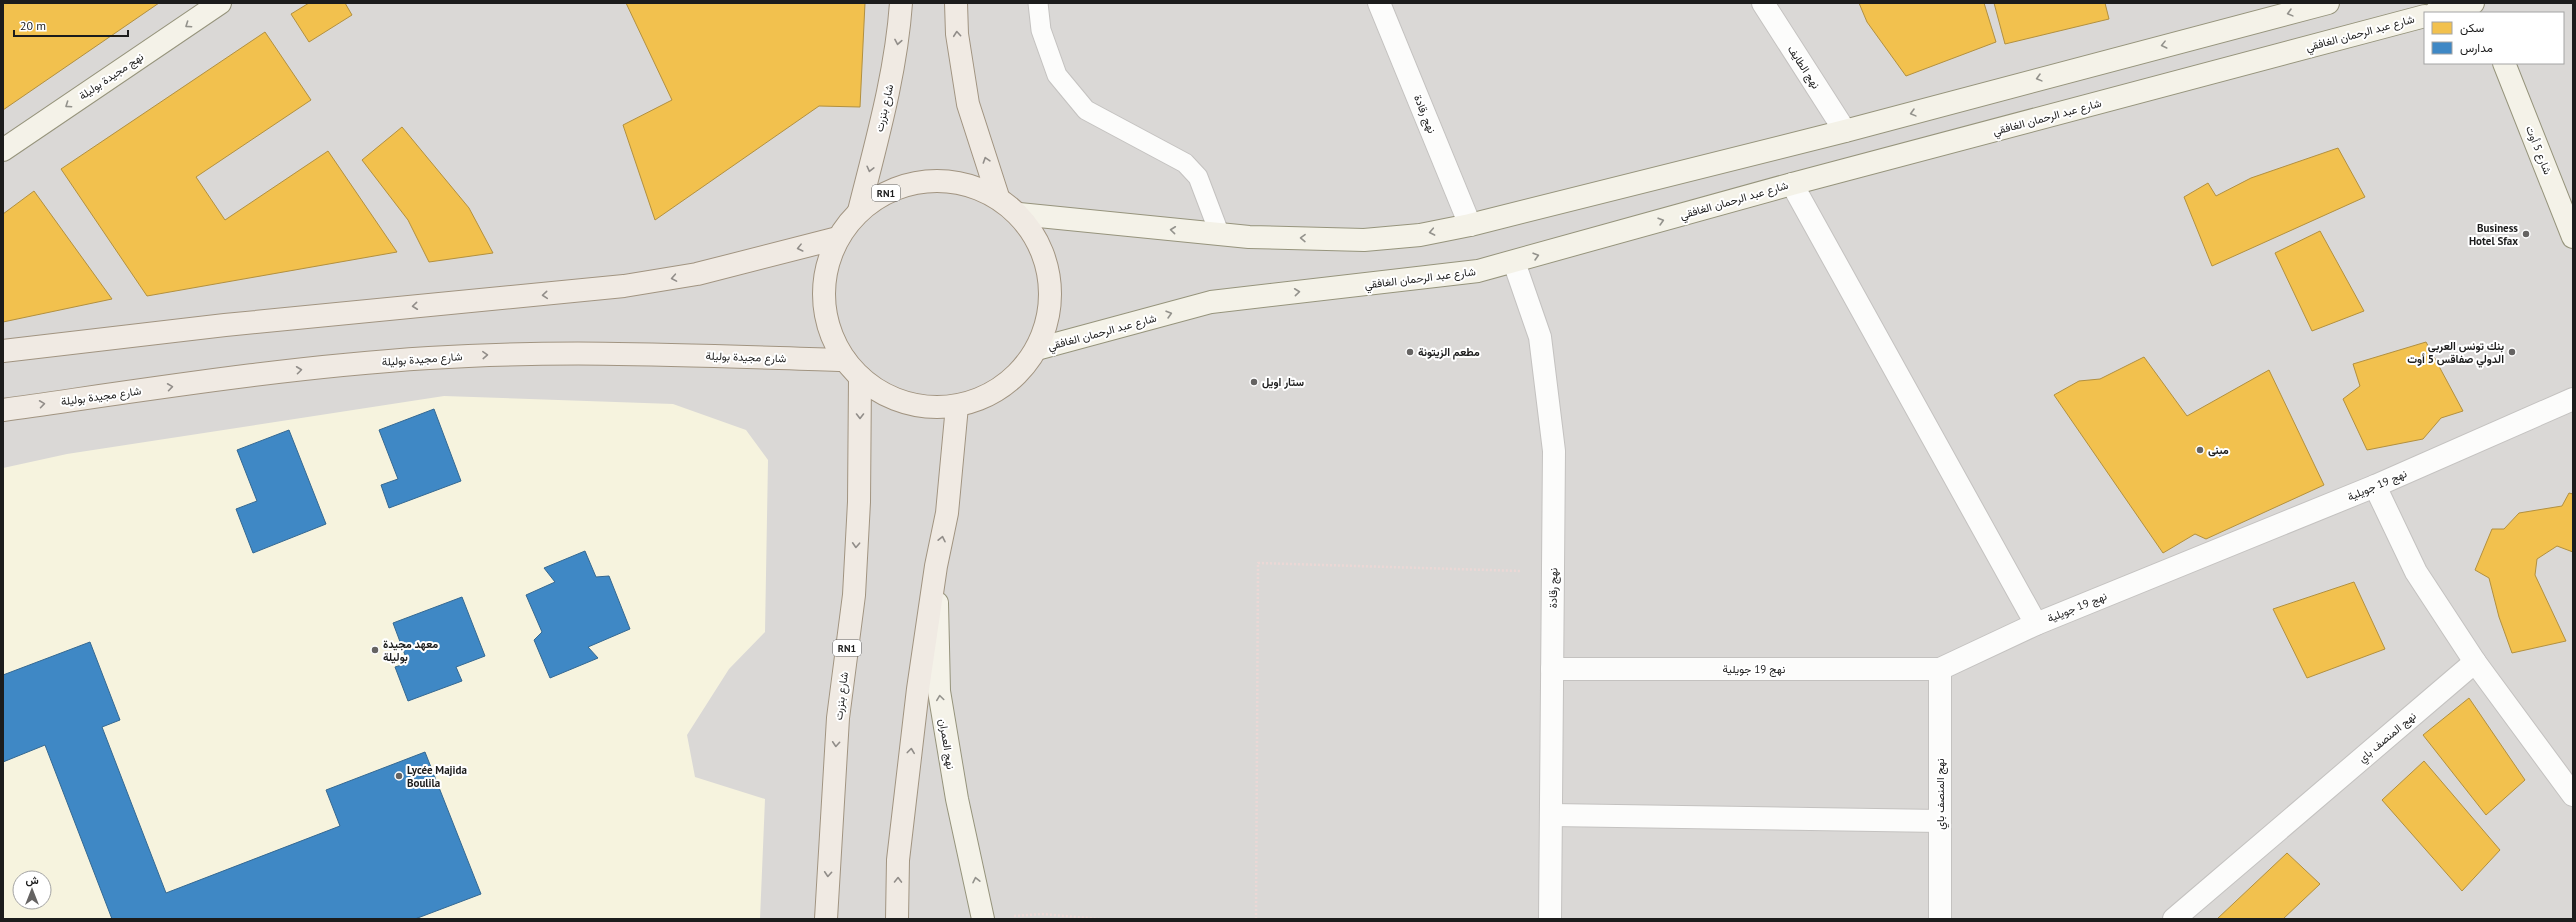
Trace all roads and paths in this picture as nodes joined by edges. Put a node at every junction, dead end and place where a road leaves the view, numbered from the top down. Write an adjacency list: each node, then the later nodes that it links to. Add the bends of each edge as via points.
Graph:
1 (220, 3): 13 (main road, نهج مجيدة بوليلة, one-way to 13)
2 (901, 3): 16 (main road, شارع بنزرت / RN1, one-way to 16, via 899,35 886,105)
3 (956, 3): 15 (main road, one-way to 3, via 968,104 957,34)
4 (1038, 3): 19 (lane, via 1041,30 1057,75 1086,110 1185,163 1198,177)
5 (1379, 3): 18 (street, نهج رقادة)
6 (1763, 3): 12 (street, نهج الطايف)
7 (2328, 3): 12 (main road, one-way to 12)
8 (2474, 3): 9 (main road)
9 (2439, 12)
10 (2424, 16): 14 (main road, شارع عبد الرحمان الغافقي)
11 (2504, 64): 20 (main road, شارع 5 أوت)
12 (1845, 131): 18 (main road)
13 (3, 150)
14 (1792, 184): 22 (main road, شارع عبد الرحمان الغافقي, one-way to 14); 33 (street)
15 (998, 198): 16 (main road, RN1, via 964,183 926,180 890,190); 17 (main road, RN1)
16 (859, 211): 21 (main road, RN1)
17 (1019, 214): 19 (main road, one-way to 17); 23 (main road, RN1, via 1037,238 1048,265 1051,293 1048,322)
18 (1470, 225): 19 (main road, one-way to 19, via 1420,235 1364,240)
19 (1220, 235)
20 (2573, 237)
21 (838, 238): 24 (main road, one-way to 24, via 697,274 624,286 225,325); 25 (main road, RN1, via 828,262 823,287 825,313 832,338)
22 (1514, 262): 23 (main road, شارع عبد الرحمان الغافقي, one-way to 22, via 1211,302 1478,271); 32 (street, نهج رقادة, via 1540,337 1542,352 1554,451)
23 (1037, 349): 28 (main road, RN1, via 1016,376 994,391)
24 (3, 351)
25 (845, 360): 26 (main road, RN1); 29 (main road, شارع مجيدة بوليلة, one-way to 25, via 334,365 429,358 556,352)
26 (860, 377): 28 (main road, RN1, via 888,396 922,406); 41 (main road, شارع بنزرت / RN1, one-way to 41, via 859,502 854,587 838,718)
27 (2573, 399): 30 (street, نهج 19 جويلية)
28 (957, 406): 31 (main road, one-way to 28, via 947,513)
29 (3, 410)
30 (2375, 486): 33 (street, نهج 19 جويلية); 34 (street, via 2416,572)
31 (936, 566): 42 (main road, one-way to 31, via 898,860 918,689); 43 (main road, نهج العمران, one-way to 31, via 957,799 939,691)
32 (1553, 571): 36 (street, نهج رقادة); 46 (path, via 1258,563)
33 (2036, 624): 35 (street, نهج 19 جويلية)
34 (2475, 662): 37 (street); 49 (street, نهج المنصف باي)
35 (1940, 668): 36 (street, نهج 19 جويلية); 39 (street, نهج المنصف باي)
36 (1552, 669): 38 (street, نهج رقادة)
37 (2573, 795)
38 (1552, 815): 39 (street); 47 (street, نهج رقادة)
39 (1940, 821): 48 (street, نهج المنصف باي)
40 (1042, 914): 43 (path); 44 (path); 45 (path)
41 (826, 919)
42 (897, 919)
43 (983, 919)
44 (1042, 919)
45 (1099, 919)
46 (1256, 919)
47 (1550, 919)
48 (1940, 919)
49 (2174, 919)

